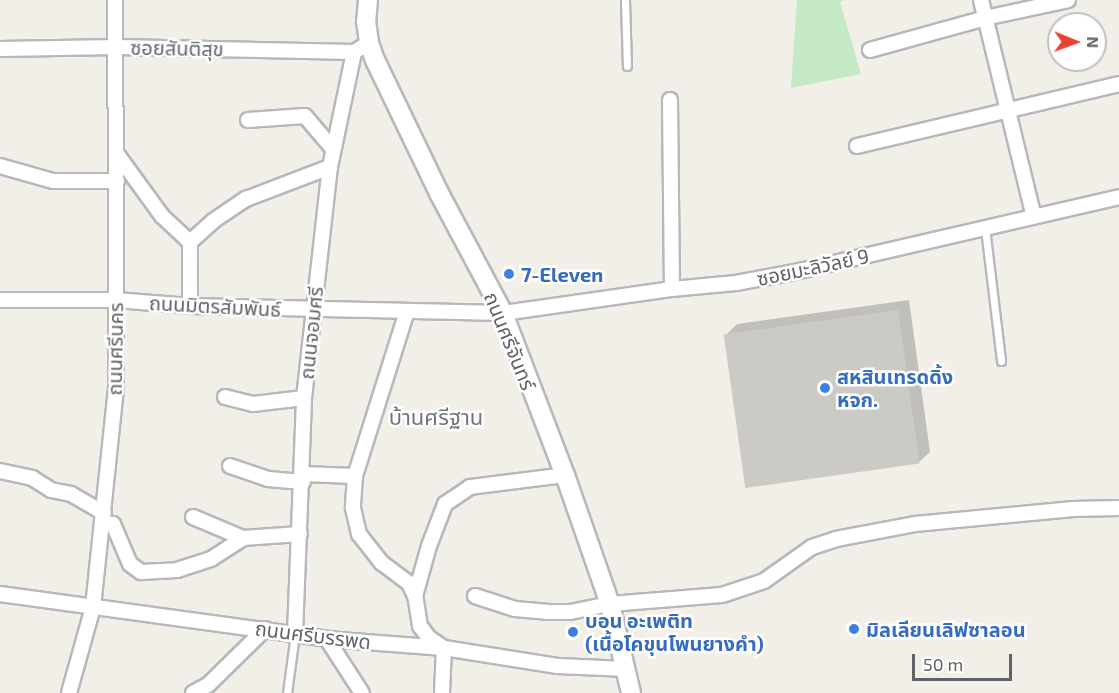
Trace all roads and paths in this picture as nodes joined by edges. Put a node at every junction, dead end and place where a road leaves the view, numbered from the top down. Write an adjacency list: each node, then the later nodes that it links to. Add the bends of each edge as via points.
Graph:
1 (115, 0): 7 (street, ถนนศรีนคร)
2 (368, 0): 8 (main road, ถนนศรีจันทร์)
3 (625, 0): 11 (lane)
4 (981, 0): 6 (street)
5 (1068, 0): 6 (street)
6 (985, 18): 10 (street); 14 (street)
7 (117, 47): 8 (street, ซอยสันติสุข); 9 (street, ซอยสันติสุข); 18 (street, ถนนศรีนคร)
8 (362, 47): 17 (street, ถนนจอมศรี); 32 (main road, ถนนศรีจันทร์)
9 (0, 50)
10 (870, 50)
11 (627, 66)
12 (1119, 84): 14 (street)
13 (670, 100): 26 (street)
14 (1008, 110): 16 (street); 23 (street)
15 (248, 120): 17 (street, via 305,116)
16 (857, 146)
17 (333, 149): 20 (street, ถนนจอมศรี)
18 (117, 154): 21 (street, ถนนศรีนคร); 25 (street, via 162,216)
19 (0, 166): 21 (street, via 53,181)
20 (330, 167): 25 (street, via 246,199); 30 (street, ถนนจอมศรี)
21 (117, 182): 28 (street, ถนนศรีนคร)
22 (1119, 197): 23 (street, ซอยมะลิวัลย์ 9)
23 (1034, 217): 24 (street, ซอยมะลิวัลย์ 9)
24 (985, 228): 26 (street, ซอยมะลิวัลย์ 9, via 799,272); 33 (lane)
25 (190, 242): 29 (street)
26 (672, 289): 32 (street, ซอยมะลิวัลย์ 9)
27 (0, 300): 28 (street, ถนนมิตรสัมพันธ์)
28 (116, 300): 29 (street, ถนนมิตรสัมพันธ์); 43 (street, ถนนศรีนคร, via 116,387)
29 (190, 306): 30 (street, ถนนมิตรสัมพันธ์)
30 (313, 310): 31 (street, ถนนมิตรสัมพันธ์); 35 (street, ถนนจอมศรี)
31 (407, 311): 32 (street, ถนนมิตรสัมพันธ์); 38 (street)
32 (503, 313): 39 (main road, ถนนศรีจันทร์)
33 (1001, 361)
34 (225, 397): 35 (street, via 253,404)
35 (304, 398): 40 (street, ถนนจอมศรี)
36 (230, 466): 40 (street, via 268,479)
37 (0, 471): 43 (street, via 32,478 51,490 71,494)
38 (355, 476): 40 (street); 47 (street, via 353,508 358,534 382,563 409,583)
39 (565, 476): 47 (street, via 470,487 451,498 429,546); 49 (main road, ถนนศรีจันทร์)
40 (303, 478): 44 (street, ถนนจอมศรี)
41 (1119, 508): 49 (street, via 1073,509 873,531 812,547 764,581 740,591)
42 (193, 517): 45 (street)
43 (104, 518): 45 (street, via 113,524 130,564 141,572 177,570 200,563); 50 (street, ถนนศรีนคร)
44 (300, 534): 45 (street); 52 (street, ถนนจอมศรี)
45 (243, 538)
46 (0, 594): 50 (street, ถนนศรีบรรพด)
47 (415, 596): 54 (street, via 420,626)
48 (475, 596): 49 (street, via 515,609 547,612)
49 (610, 604): 55 (main road, ถนนศรีจันทร์)
50 (93, 607): 51 (street, ถนนศรีบรรพด); 56 (street, ถนนศรีนคร)
51 (265, 629): 52 (street, ถนนศรีบรรพด); 57 (street, via 207,685)
52 (295, 634): 53 (street, ถนนศรีบรรพด); 58 (lane)
53 (327, 639): 54 (street, ถนนศรีบรรพด); 59 (street)
54 (444, 648): 55 (street, ถนนศรีบรรพด, via 558,666); 60 (street)
55 (627, 669): 61 (main road, ถนนศรีจันทร์)
56 (69, 693)
57 (193, 693)
58 (287, 693)
59 (362, 693)
60 (442, 693)
61 (631, 693)

